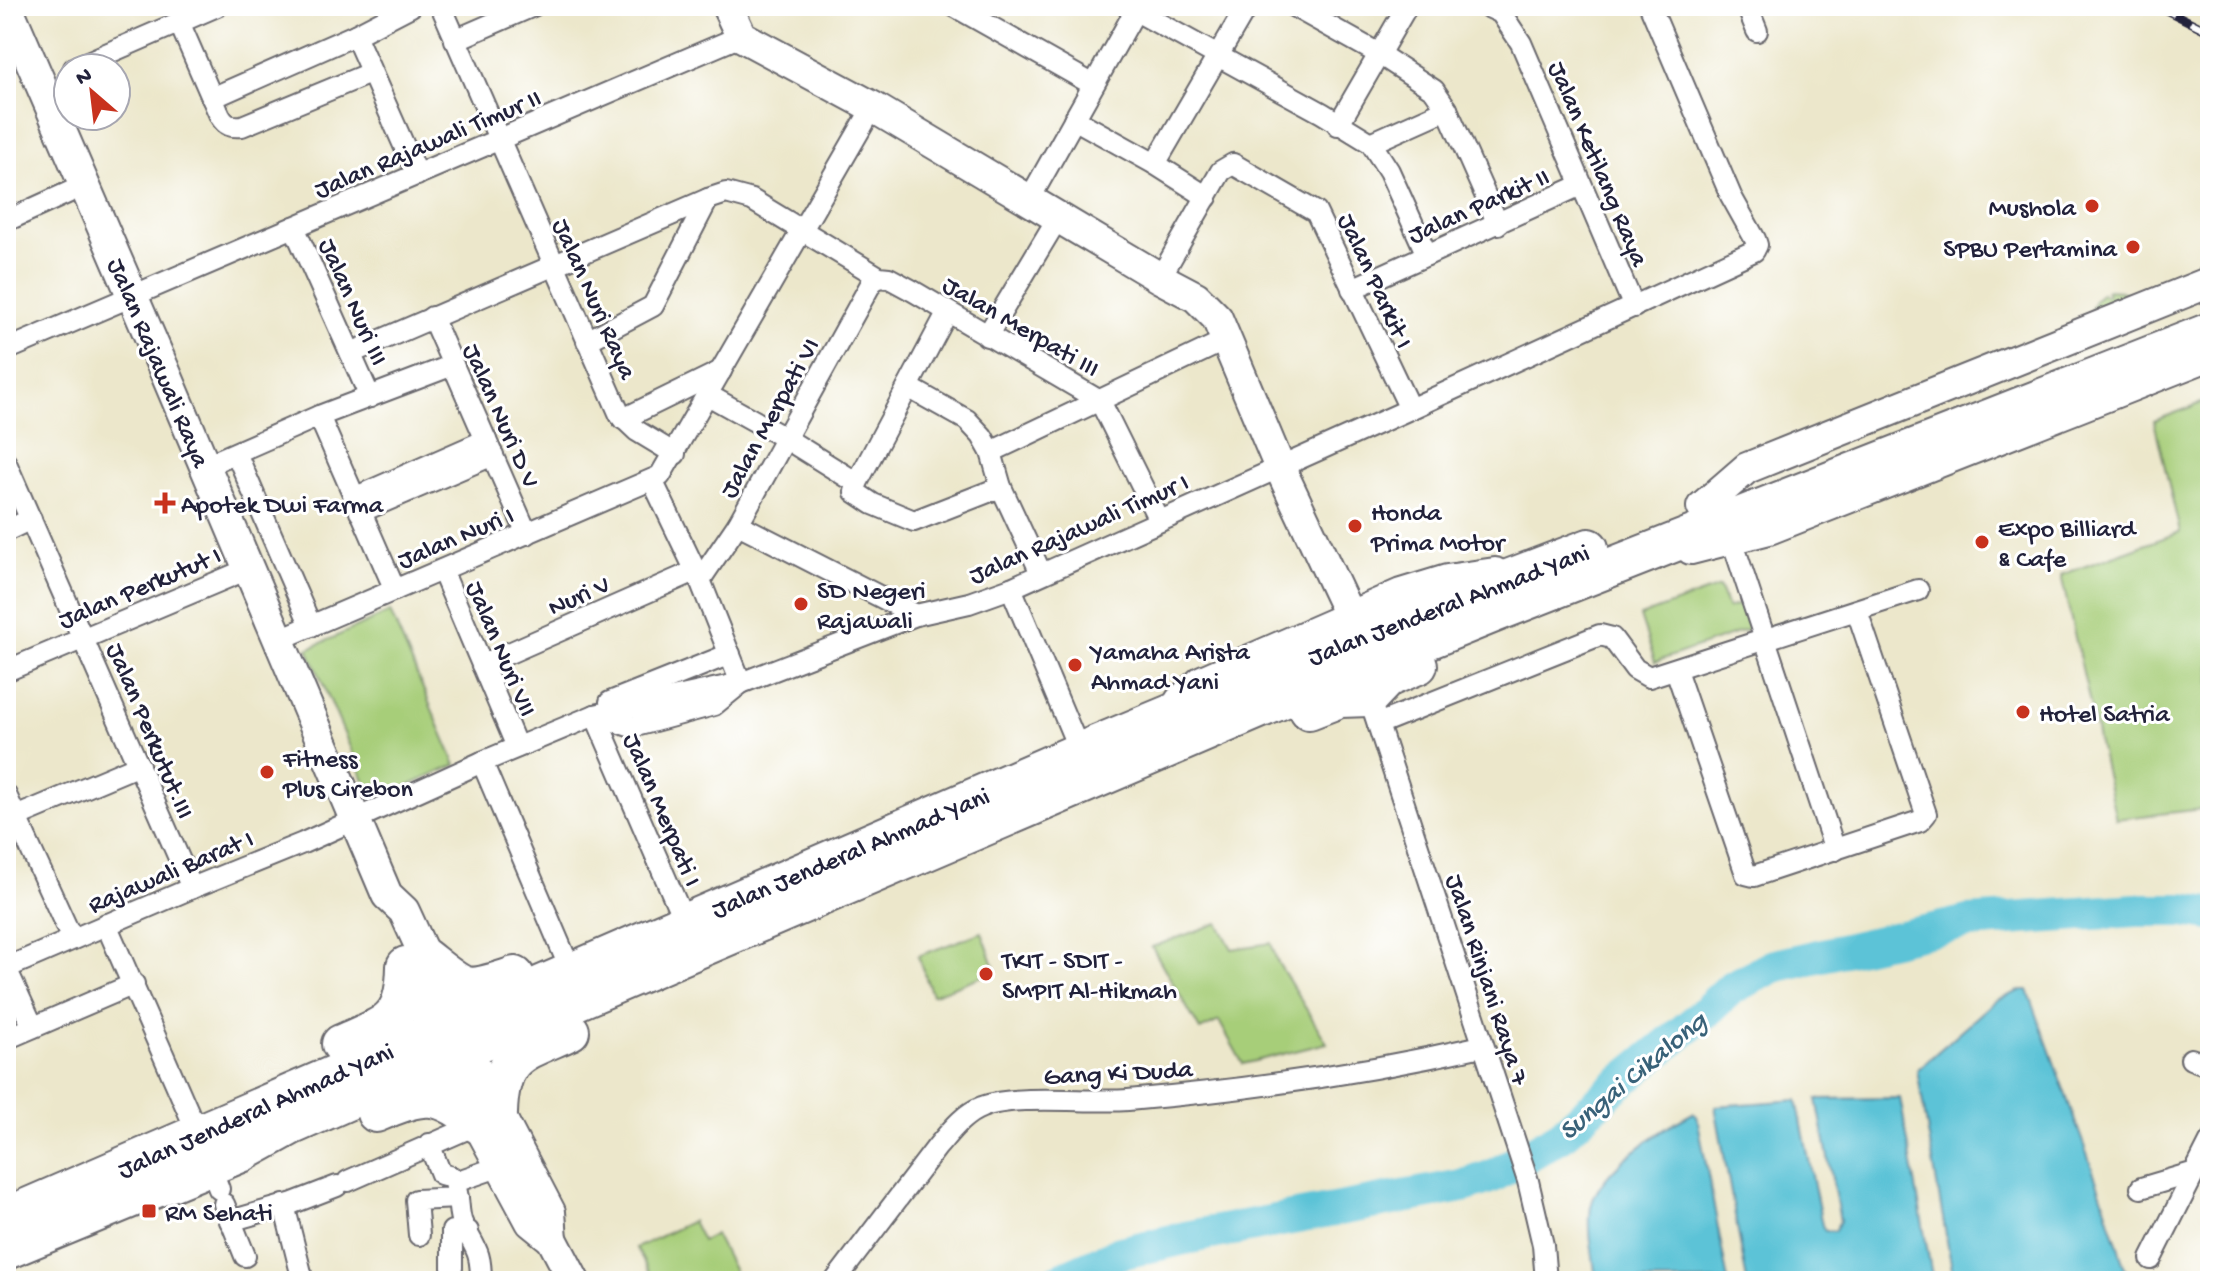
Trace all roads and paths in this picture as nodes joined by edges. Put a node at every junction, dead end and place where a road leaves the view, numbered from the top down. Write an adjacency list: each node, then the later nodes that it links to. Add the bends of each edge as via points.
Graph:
1 (217, 6): 15 (street)
2 (411, 6): 17 (street)
3 (441, 6): 19 (street, Jalan Nuri Raya)
4 (533, 6): 19 (street)
5 (727, 6): 18 (street)
6 (954, 6): 26 (street)
7 (1247, 6): 22 (street)
8 (1293, 6): 21 (street)
9 (1407, 6): 21 (street)
10 (1650, 6): 54 (street, Jalan Rajawali Timur I, via 1757,245 1754,251)
11 (1747, 6): 16 (street)
12 (1133, 8): 22 (street); 26 (street)
13 (1497, 8): 37 (street, Jalan Ketilang Raya, via 1521,43)
14 (8, 13): 25 (street, Jalan Rajawali Raya)
15 (179, 22): 20 (street); 27 (street)
16 (1757, 31)
17 (355, 35): 23 (street); 27 (street)
18 (741, 36): 28 (street); 32 (street, Jalan Rajawali Timur II)
19 (455, 40): 32 (street, Jalan Nuri Raya)
20 (111, 52)
21 (1379, 54): 29 (street, via 1429,85); 31 (street)
22 (1218, 57): 31 (street); 34 (street)
23 (370, 73): 27 (street, via 242,126 223,121); 35 (street)
24 (52, 77): 25 (street)
25 (40, 82): 36 (street, Jalan Rajawali Raya)
26 (1092, 84): 30 (street)
27 (212, 98)
28 (873, 107): 40 (street); 45 (street)
29 (1447, 109): 33 (street); 43 (street)
30 (1074, 119): 34 (street); 40 (street)
31 (1338, 125): 33 (street)
32 (498, 140): 35 (street, Jalan Rajawali Timur II); 47 (street, Jalan Nuri Raya)
33 (1371, 143): 46 (street)
34 (1155, 164): 38 (street)
35 (417, 175): 44 (street, Jalan Rajawali Timur II)
36 (85, 185): 42 (street); 52 (street, Jalan Rajawali Raya)
37 (1581, 185): 43 (street, Jalan Parkit II); 54 (street, Jalan Ketilang Raya)
38 (1207, 197): 49 (street); 51 (street, Jalan Parkit I, via 1221,171 1233,164 1308,206 1316,212)
39 (708, 199): 45 (street, Jalan Merpati III, via 738,195); 47 (street); 60 (street, via 653,306)
40 (1029, 200): 41 (street)
41 (1059, 216): 49 (street); 58 (street)
42 (6, 221)
43 (1498, 224): 46 (street, Jalan Parkit II)
44 (294, 227): 52 (street, Jalan Rajawali Timur II); 62 (street, Jalan Nuri III)
45 (801, 230): 48 (street, Jalan Merpati III); 65 (street)
46 (1427, 255): 51 (street, Jalan Parkit II)
47 (553, 264): 56 (street); 60 (street, Jalan Nuri Raya)
48 (879, 277): 55 (street, Jalan Merpati III); 73 (street, Jalan Merpati VI)
49 (1160, 278): 59 (street, via 1210,307)
50 (2210, 282): 87 (street, Jalan Jenderal Ahmad Yani, via 1747,468)
51 (1352, 289): 70 (street, Jalan Parkit I)
52 (133, 296): 61 (street, Jalan Rajawali Timur II); 79 (street, Jalan Rajawali Raya)
53 (2210, 306): 84 (highway, Jalan Jenderal Ahmad Yani)
54 (1634, 307): 70 (street, Jalan Rajawali Timur I)
55 (947, 313): 58 (street, Jalan Merpati III); 66 (street)
56 (432, 317): 62 (street); 64 (street, Jalan Nuri D V)
57 (2210, 332): 84 (highway, Jalan Jenderal Ahmad Yani)
58 (987, 336): 69 (street, Jalan Merpati III)
59 (1228, 339): 69 (street); 80 (street)
60 (587, 341): 72 (street, Jalan Nuri Raya)
61 (6, 350)
62 (351, 353): 68 (street, Jalan Nuri III)
63 (2210, 355): 94 (street, Jalan Jenderal Ahmad Yani, via 1769,529)
64 (453, 365): 68 (street); 74 (street, Jalan Nuri D V)
65 (721, 371): 67 (street); 72 (street)
66 (908, 387): 75 (street, via 972,424); 82 (street)
67 (708, 395): 73 (street); 77 (street)
68 (370, 397): 71 (street)
69 (1100, 401): 75 (street); 89 (street, Jalan Merpati III)
70 (1410, 409): 80 (street, Jalan Rajawali Timur I)
71 (319, 416): 76 (street); 86 (street)
72 (623, 419): 77 (street, Jalan Nuri Raya)
73 (785, 438): 82 (street); 90 (street, Jalan Merpati VI)
74 (490, 448): 86 (street); 92 (street, Jalan Nuri D V)
75 (991, 452): 83 (street)
76 (236, 453): 79 (street); 107 (street)
77 (675, 454): 81 (street)
78 (6, 463): 85 (street, Jalan Perkutut.III)
79 (205, 466): 95 (street, Jalan Rajawali Raya)
80 (1280, 468): 89 (street, Jalan Rajawali Timur I); 106 (street)
81 (652, 480): 92 (street, Jalan Nuri I); 99 (street)
82 (857, 483): 83 (street, via 857,495 914,521)
83 (1001, 487): 98 (street)
84 (1776, 490): 87 (highway, Jalan Jenderal Ahmad Yani); 93 (highway, Jalan Jenderal Ahmad Yani)
85 (13, 495): 88 (street, Jalan Perkutut.III)
86 (357, 505): 101 (street)
87 (1702, 507): 97 (highway, Jalan Jenderal Ahmad Yani)
88 (31, 519): 91 (street); 108 (street, Jalan Perkutut.III)
89 (1159, 520): 98 (street, Jalan Rajawali Timur I)
90 (738, 524): 99 (street, Jalan Merpati VI); 105 (street)
91 (6, 531)
92 (527, 534): 96 (street, Jalan Nuri I)
93 (1651, 552): 94 (street, Jalan Jenderal Ahmad Yani, via 1691,549); 104 (highway, Jalan Jenderal Ahmad Yani)
94 (1737, 556): 110 (street)
95 (248, 569): 108 (street, Jalan Perkutut I); 109 (street, Jalan Rajawali Raya)
96 (442, 570): 101 (street, Jalan Nuri I); 112 (street, Jalan Nuri VII)
97 (1524, 572): 106 (street, via 1447,580); 118 (highway, Jalan Jenderal Ahmad Yani, via 1356,637)
98 (1041, 573): 100 (street, Jalan Rajawali Timur I)
99 (697, 575): 111 (street); 112 (street, Nuri V)
100 (1011, 588): 105 (street, Jalan Rajawali Timur I); 120 (street)
101 (395, 590): 107 (street, Jalan Nuri I)
102 (1918, 590): 103 (street)
103 (1857, 611): 110 (street); 126 (street, via 1926,814 1920,821)
104 (1497, 612): 116 (highway, via 1478,638 1464,647 1387,678); 118 (highway, Jalan Jenderal Ahmad Yani)
105 (916, 615): 115 (street, Jalan Rajawali Timur I)
106 (1349, 615): 118 (street, via 1202,681)
107 (311, 626): 109 (street, Jalan Nuri I)
108 (83, 637): 114 (street, Jalan Perkutut I); 122 (street, Jalan Perkutut.III)
109 (278, 640): 125 (street, Jalan Rajawali Raya)
110 (1766, 640): 113 (street); 126 (street)
111 (730, 654): 115 (street); 117 (street, via 612,700)
112 (482, 665): 119 (street, Jalan Nuri VII)
113 (1676, 670): 116 (street, via 1641,675 1612,638 1600,635); 126 (street, via 1748,876)
114 (6, 671)
115 (741, 683): 117 (street, Jalan Rajawali Timur I)
116 (1373, 710): 118 (highway, via 1340,698 1219,745); 139 (street, Jalan Rinjani Raya 7)
117 (595, 715): 119 (street, Jalan Rajawali Timur I); 128 (street, Jalan Merpati I)
118 (1178, 727): 120 (highway, Jalan Jenderal Ahmad Yani); 135 (highway, Jalan Jenderal Ahmad Yani)
119 (517, 747): 121 (street, Jalan Rajawali Timur I)
120 (1080, 752): 128 (highway, Jalan Jenderal Ahmad Yani)
121 (482, 762): 125 (street, Jalan Rajawali Timur I); 133 (street)
122 (139, 765): 124 (street); 127 (street, Jalan Perkutut.III)
123 (6, 795): 124 (street)
124 (11, 819): 130 (street)
125 (354, 819): 127 (street, Rajawali Barat I); 131 (street, Jalan Rajawali Raya, via 387,895 404,911)
126 (1835, 850)
127 (192, 888): 129 (street, Rajawali Barat I)
128 (685, 923): 133 (highway, Jalan Jenderal Ahmad Yani)
129 (106, 924): 130 (street, Rajawali Barat I); 134 (street)
130 (72, 939): 132 (street, Rajawali Barat I)
131 (416, 962): 133 (highway, via 470,988 533,971); 138 (street, Jalan Rajawali Raya); 141 (highway, via 395,1016 255,1081)
132 (6, 968): 136 (street)
133 (567, 972): 138 (highway, Jalan Jenderal Ahmad Yani)
134 (134, 984): 136 (street); 141 (street)
135 (615, 987): 138 (highway, Jalan Jenderal Ahmad Yani); 140 (highway, via 609,1005 593,1021 512,1060)
136 (33, 1027): 137 (street)
137 (6, 1039)
138 (450, 1040): 140 (street, Jalan Rajawali Raya); 144 (highway, Jalan Jenderal Ahmad Yani); 147 (highway, Jalan Jenderal Ahmad Yani, via 290,1126)
139 (1482, 1046): 162 (street, Gang Ki Duda, via 1393,1067 1216,1092 982,1106 937,1147); 163 (street, Jalan Rinjani Raya 7, via 1528,1181)
140 (488, 1119): 143 (street); 145 (street); 147 (highway, via 440,1098 416,1098 280,1151); 154 (street, via 550,1212)
141 (194, 1125): 144 (highway)
142 (2202, 1143): 146 (street)
143 (429, 1144): 149 (street, via 441,1174 452,1177); 150 (street)
144 (130, 1163): 151 (highway, Jalan Jenderal Ahmad Yani)
145 (501, 1166): 149 (street); 154 (street, via 531,1222)
146 (2195, 1172): 148 (street); 157 (street)
147 (225, 1187): 150 (street); 155 (highway, Jalan Jenderal Ahmad Yani); 156 (street)
148 (2141, 1188)
149 (456, 1190): 152 (street); 153 (street, via 416,1200)
150 (284, 1205): 159 (street)
151 (6, 1217)
152 (468, 1231): 158 (street, via 452,1231); 160 (street, via 478,1248)
153 (419, 1235)
154 (552, 1239): 161 (street)
155 (6, 1250)
156 (245, 1256)
157 (2151, 1259)
158 (452, 1268)
159 (303, 1281)
160 (481, 1281)
161 (574, 1281)
162 (835, 1281)
163 (1546, 1281)

